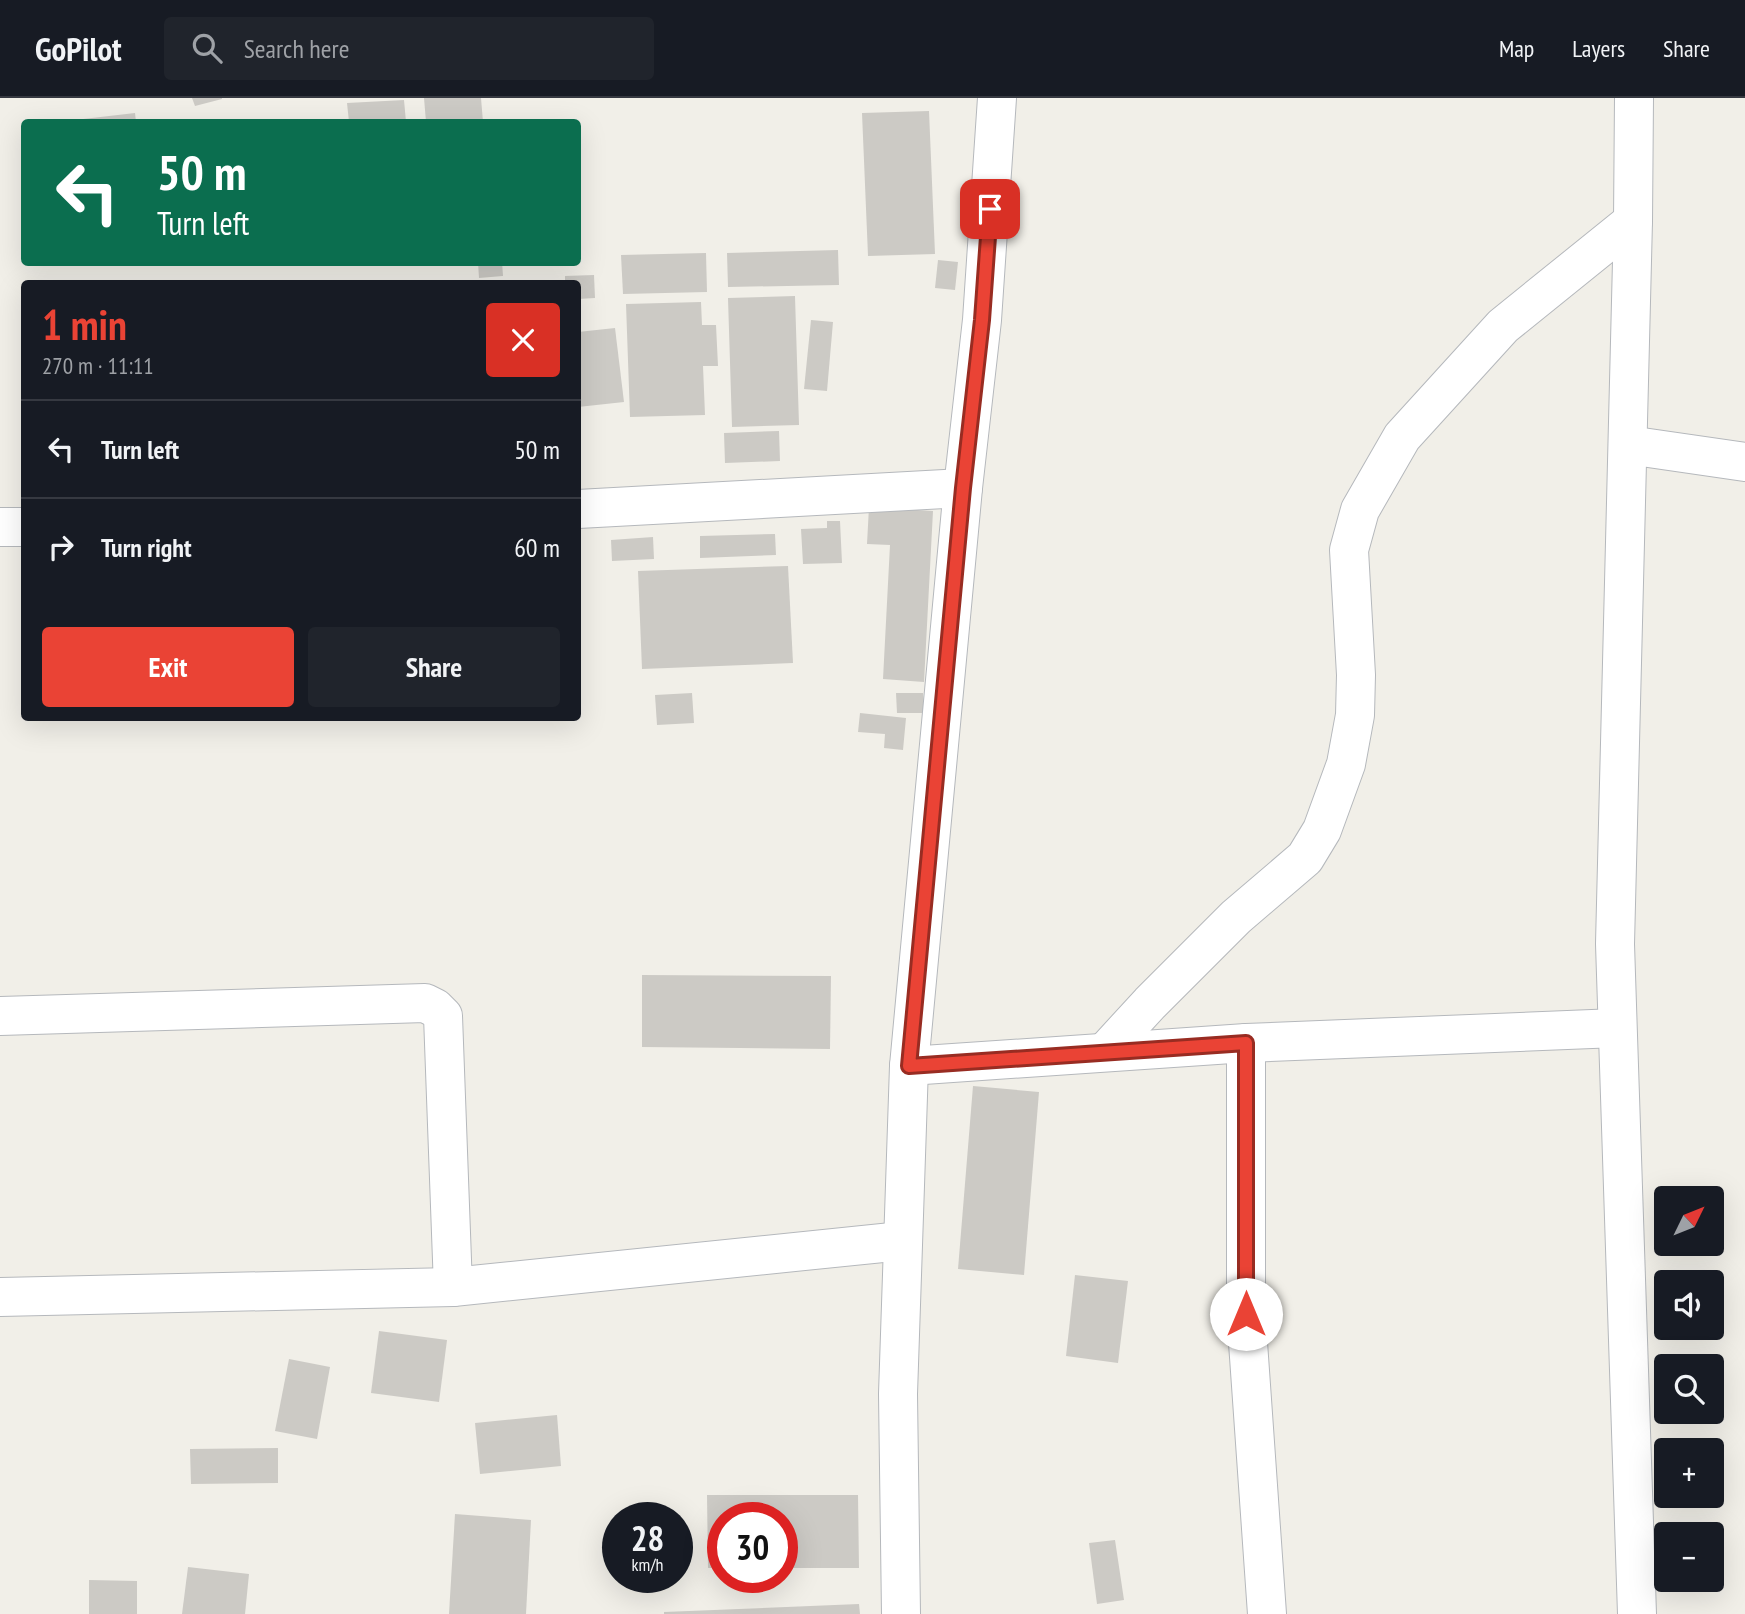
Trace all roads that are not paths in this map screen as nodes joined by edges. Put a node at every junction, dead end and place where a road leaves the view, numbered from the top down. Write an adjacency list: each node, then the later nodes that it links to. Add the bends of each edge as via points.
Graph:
1 (997, 98): 6 (street, via 982,320)
2 (1634, 98): 3 (street)
3 (1633, 221): 4 (street); 13 (street, via 1503,326 1402,438 1360,510 1349,550 1355,715 1346,764 1322,830 1305,858 1236,917)
4 (1628, 445): 5 (street); 11 (street)
5 (1745, 462)
6 (963, 488): 7 (street); 14 (street)
7 (581, 509)
8 (0, 527): 9 (street)
9 (21, 527)
10 (0, 1016): 16 (street, via 425,1003 435,1008 443,1017)
11 (1616, 1028): 12 (street); 20 (street)
12 (1246, 1043): 13 (street); 19 (street, via 1246,1314)
13 (1105, 1052): 14 (street)
14 (909, 1066): 15 (street)
15 (902, 1241): 16 (street); 18 (street, via 898,1394)
16 (453, 1287): 17 (street)
17 (0, 1297)
18 (901, 1614)
19 (1266, 1614)
20 (1637, 1614)

